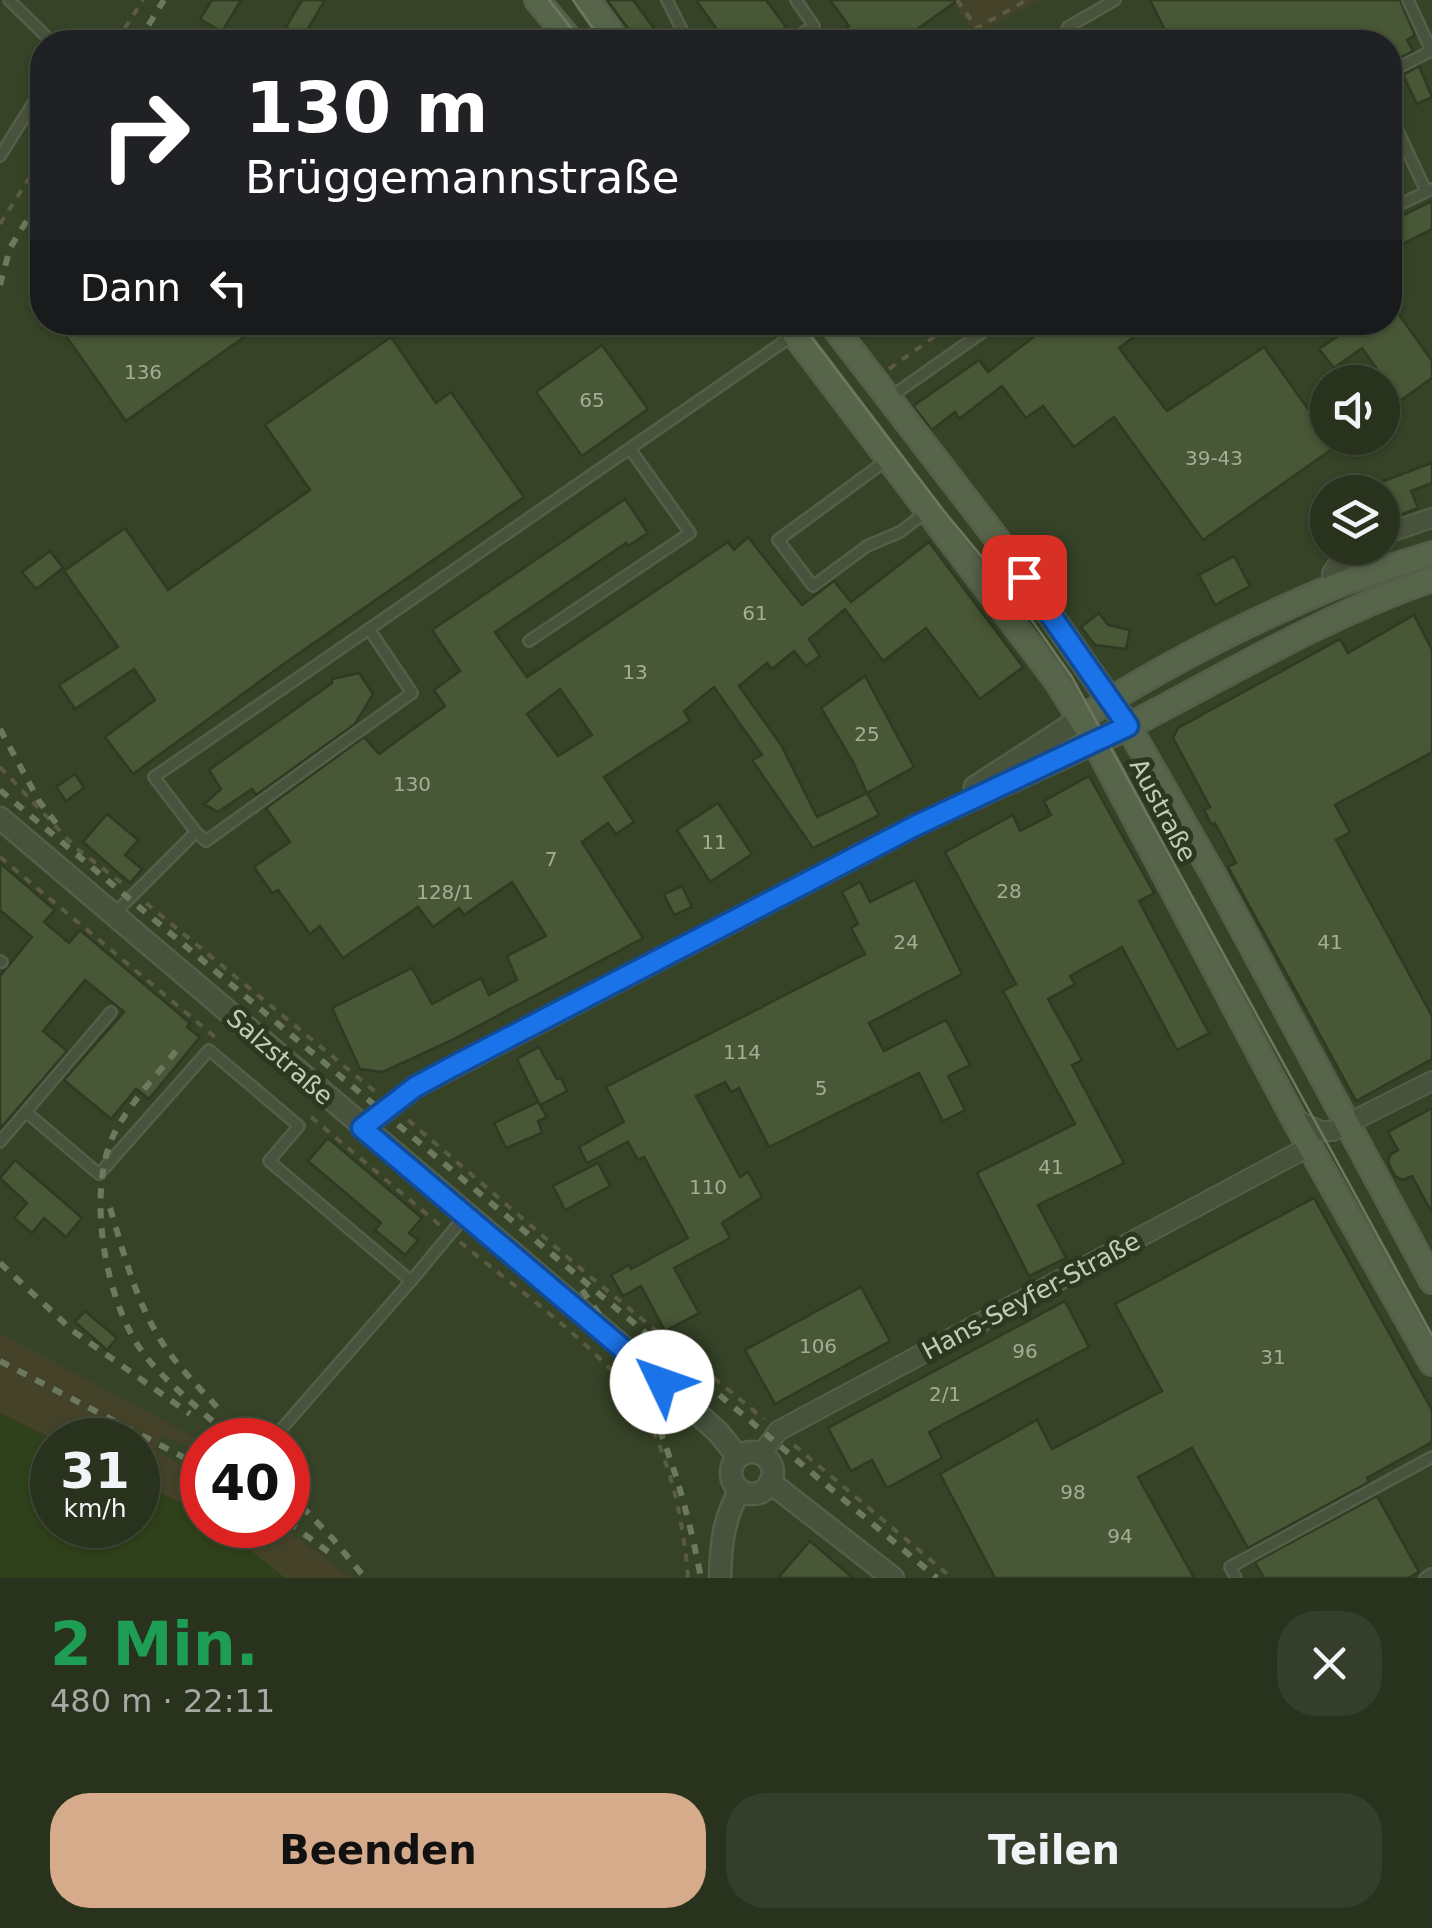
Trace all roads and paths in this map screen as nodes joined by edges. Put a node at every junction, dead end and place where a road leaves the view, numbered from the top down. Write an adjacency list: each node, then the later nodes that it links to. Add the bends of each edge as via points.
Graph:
1 (9, 0): 11 (lane)
2 (144, 0): 12 (path)
3 (538, 0): 13 (main road)
4 (588, 0): 14 (main road)
5 (667, 0): 15 (lane)
6 (796, 0): 16 (lane, via 814,26)
7 (957, 0): 8 (path, via 978,28)
8 (1026, 0)
9 (1115, 0): 17 (lane)
10 (1408, 0): 18 (lane)
11 (40, 30)
12 (124, 30)
13 (562, 30)
14 (609, 30)
15 (682, 30)
16 (808, 30)
17 (1066, 30)
18 (1432, 52): 19 (lane)
19 (1402, 66)
20 (30, 109): 22 (lane)
21 (1402, 137): 24 (lane)
22 (0, 156)
23 (30, 177): 26 (path)
24 (1429, 190): 25 (lane)
25 (1402, 203)
26 (0, 224)
27 (780, 335): 33 (lane)
28 (794, 335): 34 (main road, Austraße)
29 (840, 335): 32 (main road, Austraße)
30 (940, 335): 32 (path)
31 (975, 335): 32 (lane)
32 (882, 389): 44 (main road, Austraße)
33 (630, 449): 42 (lane); 43 (lane, via 690,533)
34 (887, 460): 35 (main road, Austraße); 35 (lane, via 778,540 813,586)
35 (928, 512): 45 (main road, Austraße)
36 (1432, 518): 37 (street)
37 (1400, 529)
38 (1432, 554): 41 (main road)
39 (1337, 565): 41 (street)
40 (1432, 579): 46 (main road, via 1310,628)
41 (1334, 586): 44 (main road)
42 (369, 629): 51 (lane, via 154,777); 51 (lane, via 412,692 206,841)
43 (528, 642)
44 (1111, 700): 45 (main road); 46 (main road, Austraße)
45 (1080, 719): 47 (main road, Austraße); 50 (street)
46 (1128, 726): 47 (main road); 62 (main road, Austraße)
47 (1095, 743): 50 (street); 61 (main road, Austraße)
48 (0, 767): 53 (path, via 76,848)
49 (0, 818): 54 (street, Salzstraße)
50 (915, 826): 58 (street)
51 (196, 832): 53 (lane)
52 (0, 857): 56 (path)
53 (134, 894): 54 (lane); 58 (path)
54 (114, 915): 63 (street, Salzstraße)
55 (111, 1012): 60 (lane)
56 (225, 1045)
57 (1432, 1082): 62 (street)
58 (390, 1104): 63 (street); 72 (path)
59 (300, 1108): 67 (path)
60 (26, 1112): 64 (lane); 68 (lane, via 99,1174 210,1050 298,1126 269,1161)
61 (1294, 1120): 62 (street, via 1333,1132); 65 (main road, Austraße)
62 (1348, 1126): 69 (main road, Austraße)
63 (362, 1128): 66 (street, Salzstraße)
64 (0, 1142)
65 (1310, 1146): 70 (main road, Austraße); 72 (street, Hans-Seyfer-Straße)
66 (466, 1214): 67 (lane); 74 (street, Salzstraße, via 719,1432)
67 (450, 1233): 68 (lane); 78 (path, via 602,1360 641,1408 666,1466)
68 (410, 1281): 71 (lane)
69 (1432, 1281)
70 (1431, 1358)
71 (292, 1418)
72 (778, 1431): 73 (street, Hans-Seyfer-Straße); 81 (path)
73 (761, 1454): 74 (street); 76 (street, via 770,1463)
74 (738, 1457): 77 (street, via 731,1474)
75 (1432, 1457): 82 (lane, via 1230,1567)
76 (770, 1482): 77 (street, via 760,1492); 80 (street)
77 (740, 1490): 79 (street, via 721,1537)
78 (688, 1578)
79 (720, 1578)
80 (893, 1578)
81 (952, 1578)
82 (1236, 1578)

